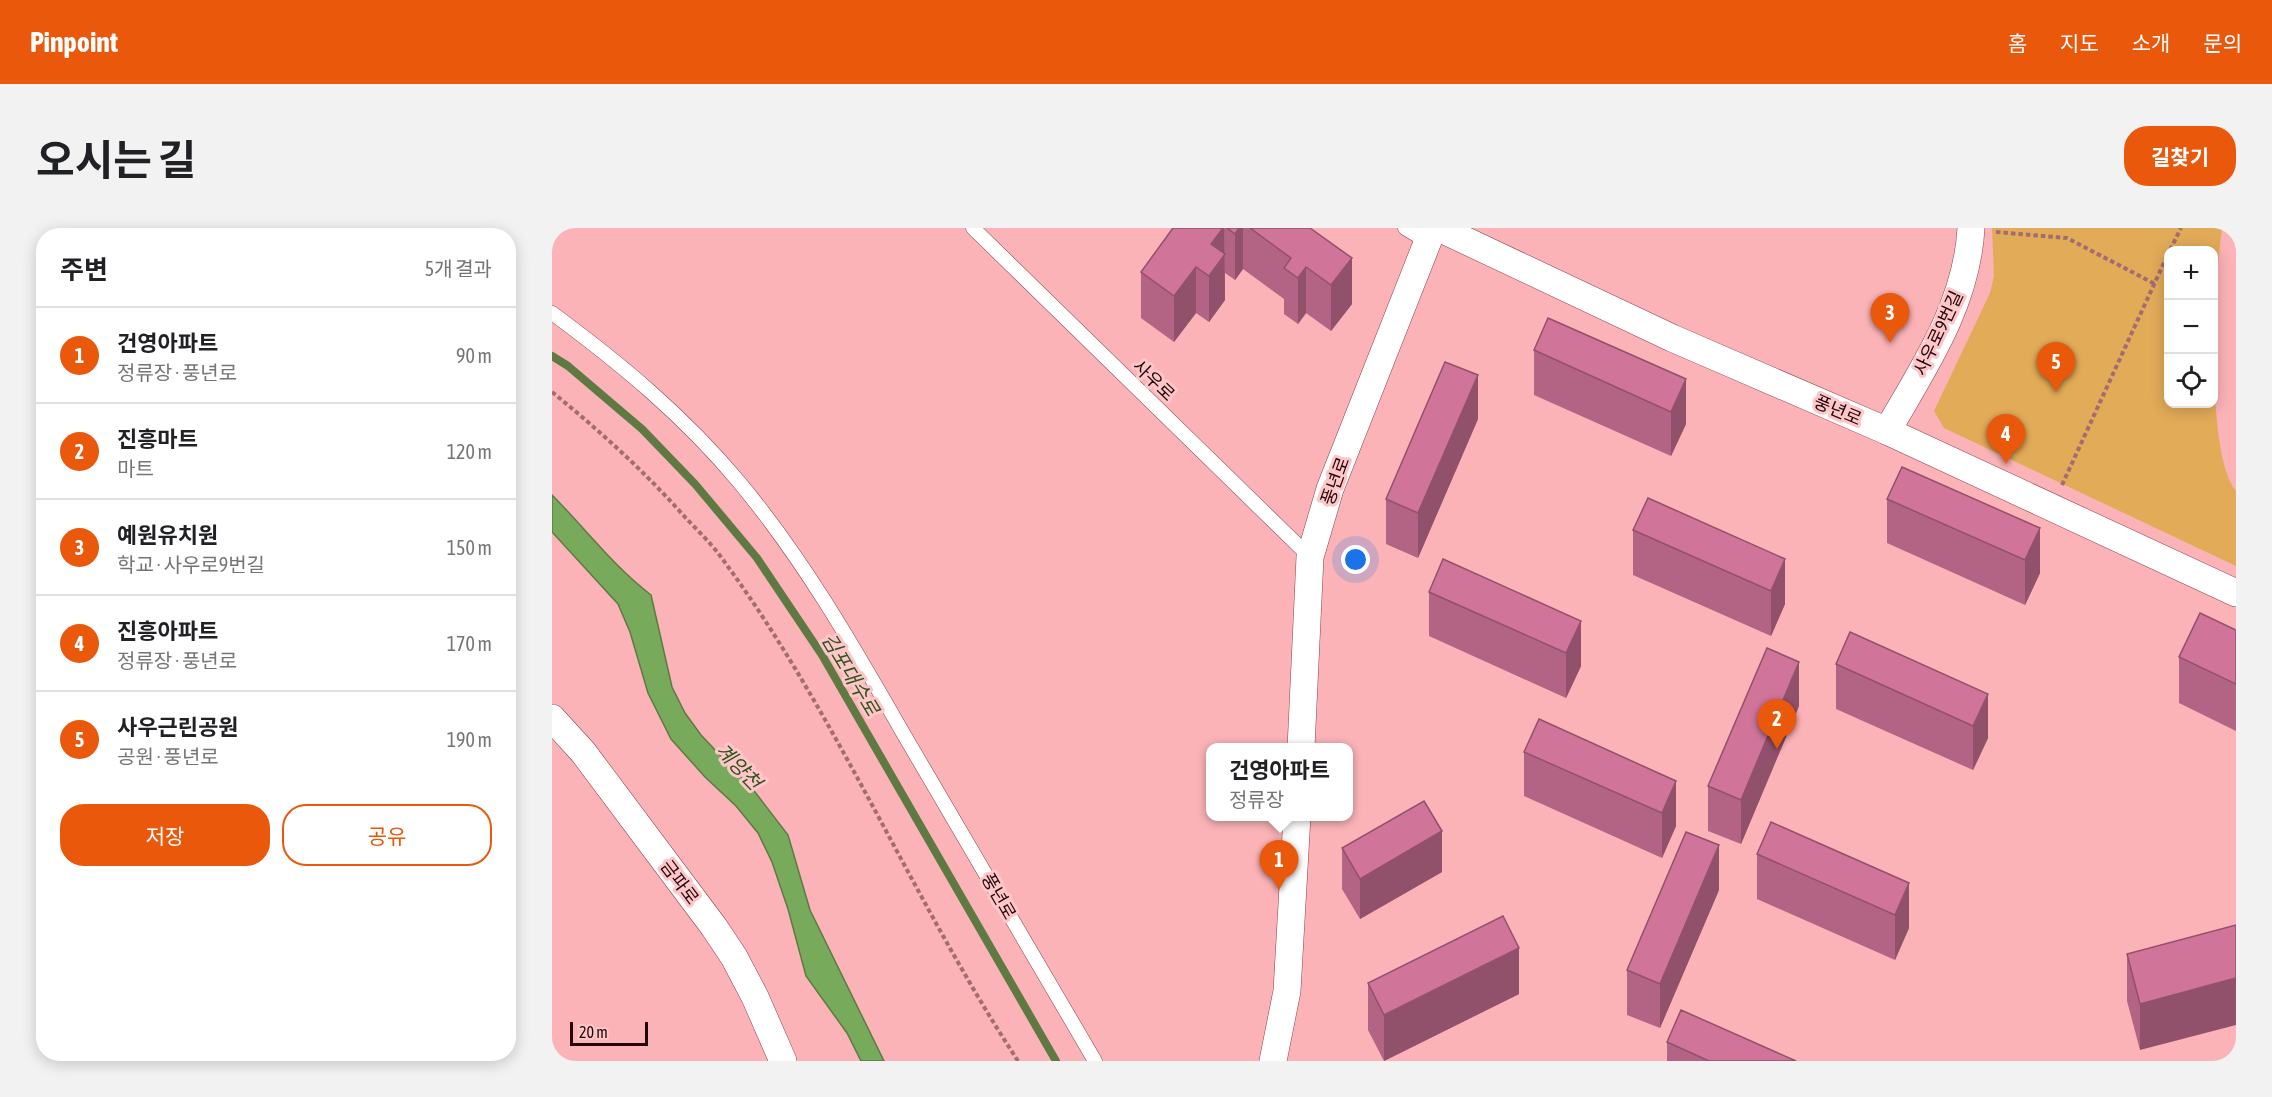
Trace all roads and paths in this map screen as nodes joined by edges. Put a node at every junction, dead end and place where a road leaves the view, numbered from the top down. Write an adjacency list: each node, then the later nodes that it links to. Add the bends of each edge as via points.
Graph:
1 (973, 228): 13 (lane, 사우로)
2 (1404, 228): 5 (lane)
3 (2181, 228): 6 (path)
4 (1971, 229): 8 (path, via 2067,238); 11 (street, 사우로9번길, via 1959,298 1934,351)
5 (1433, 233): 11 (street, 풍년로); 13 (street, 풍년로, via 1330,489)
6 (2172, 246)
7 (2164, 263): 8 (path)
8 (2155, 284): 12 (path)
9 (552, 313): 20 (lane, 풍년로, via 659,397 739,481 779,532 859,654)
10 (552, 392): 19 (path, via 596,427 667,496 716,551 768,625 838,742 993,1024)
11 (1887, 431): 12 (street, 풍년로)
12 (2052, 507): 14 (street, 풍년로)
13 (1310, 557): 16 (street, 풍년로)
14 (2236, 593)
15 (552, 718): 18 (street, 금파로, via 583,752 724,942)
16 (1300, 743)
17 (1297, 821): 21 (street, via 1287,991)
18 (783, 1061)
19 (1018, 1061)
20 (1095, 1061)
21 (1273, 1061)

